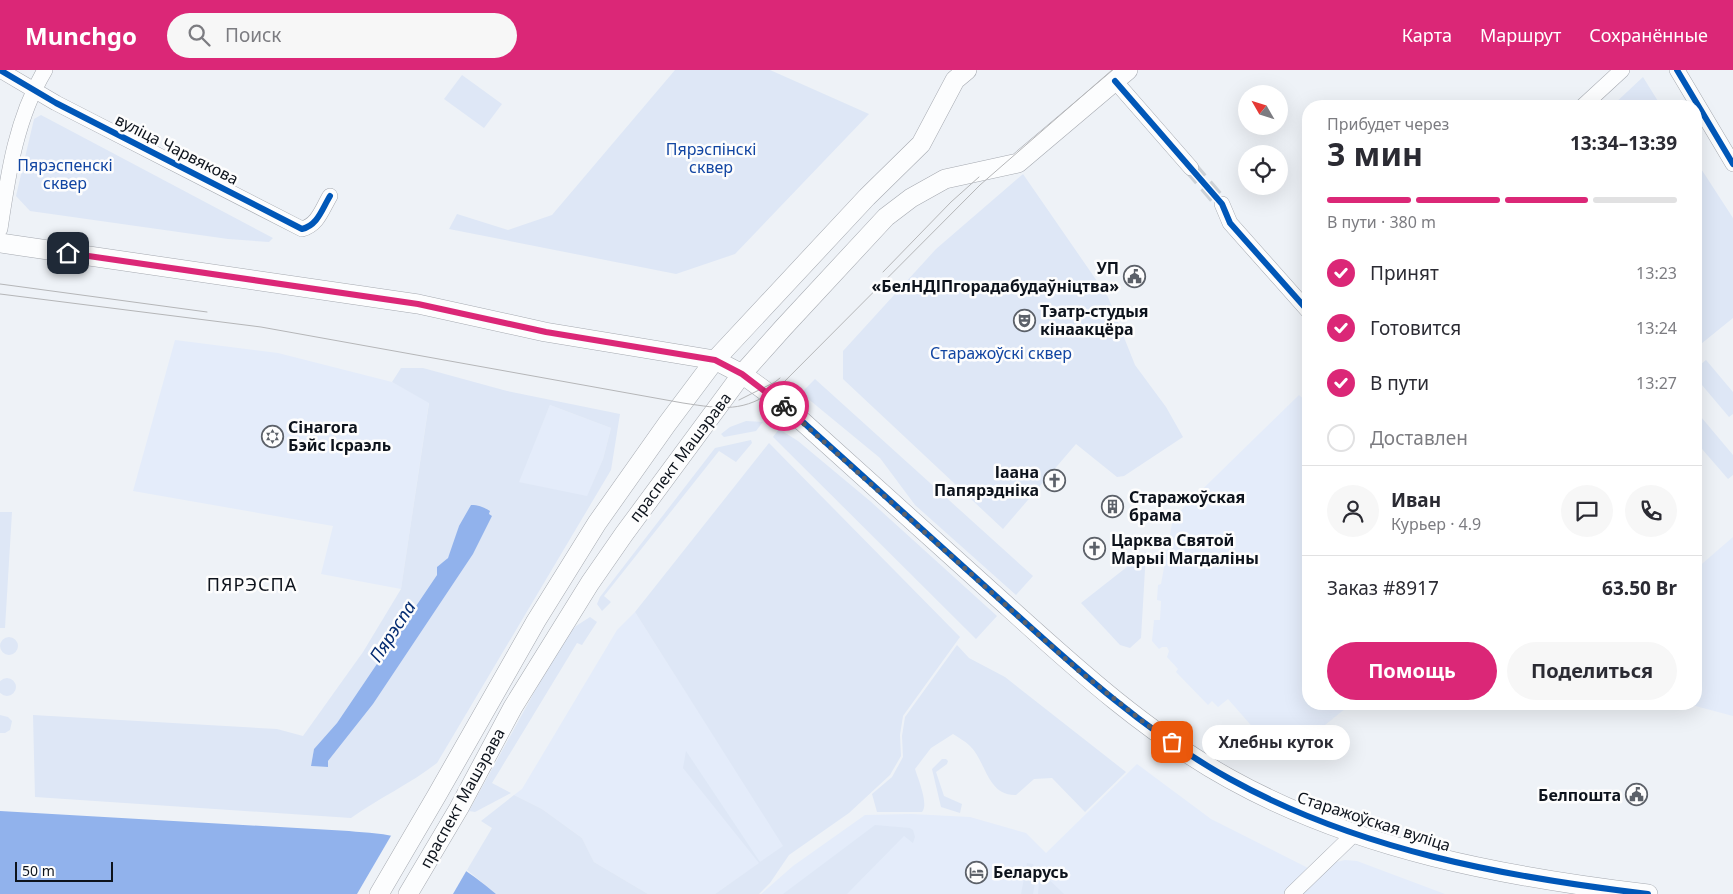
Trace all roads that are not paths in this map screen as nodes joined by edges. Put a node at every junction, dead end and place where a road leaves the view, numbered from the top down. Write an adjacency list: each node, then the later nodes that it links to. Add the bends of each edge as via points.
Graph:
1 (0, 70): 7 (street, вуліца Чарвякова)
2 (45, 70): 7 (street)
3 (967, 70): 18 (main road, праспект Машэрава, via 955,80 921,144)
4 (1622, 70): 8 (street)
5 (1676, 70): 9 (street)
6 (1122, 75): 12 (street); 19 (main road, праспект Машэрава, via 1018,163 946,180 911,198 886,217)
7 (34, 89): 13 (street, вуліца Чарвякова, via 302,229 316,221); 15 (street, via 15,145)
8 (1590, 100)
9 (1694, 100)
10 (1702, 113): 11 (street)
11 (1733, 164)
12 (1191, 168)
13 (330, 196)
14 (1222, 204): 17 (street, via 1230,223)
15 (0, 229)
16 (0, 243): 18 (main road, Старажоўская вуліца, via 418,304 546,332)
17 (1302, 304)
18 (715, 360): 19 (main road, Старажоўская вуліца); 20 (main road, праспект Машэрава, via 597,523)
19 (742, 374): 21 (main road, праспект Машэрава, via 590,583); 22 (main road, Старажоўская вуліца, via 789,410 1078,670 1146,724 1229,779 1310,817)
20 (479, 720): 21 (main road, via 485,735 493,736); 23 (main road, праспект Машэрава)
21 (499, 732): 24 (main road, праспект Машэрава)
22 (1355, 833): 25 (street); 26 (main road, Старажоўская вуліца, via 1462,864 1580,886)
23 (379, 894)
24 (408, 894)
25 (1292, 894)
26 (1648, 894)

